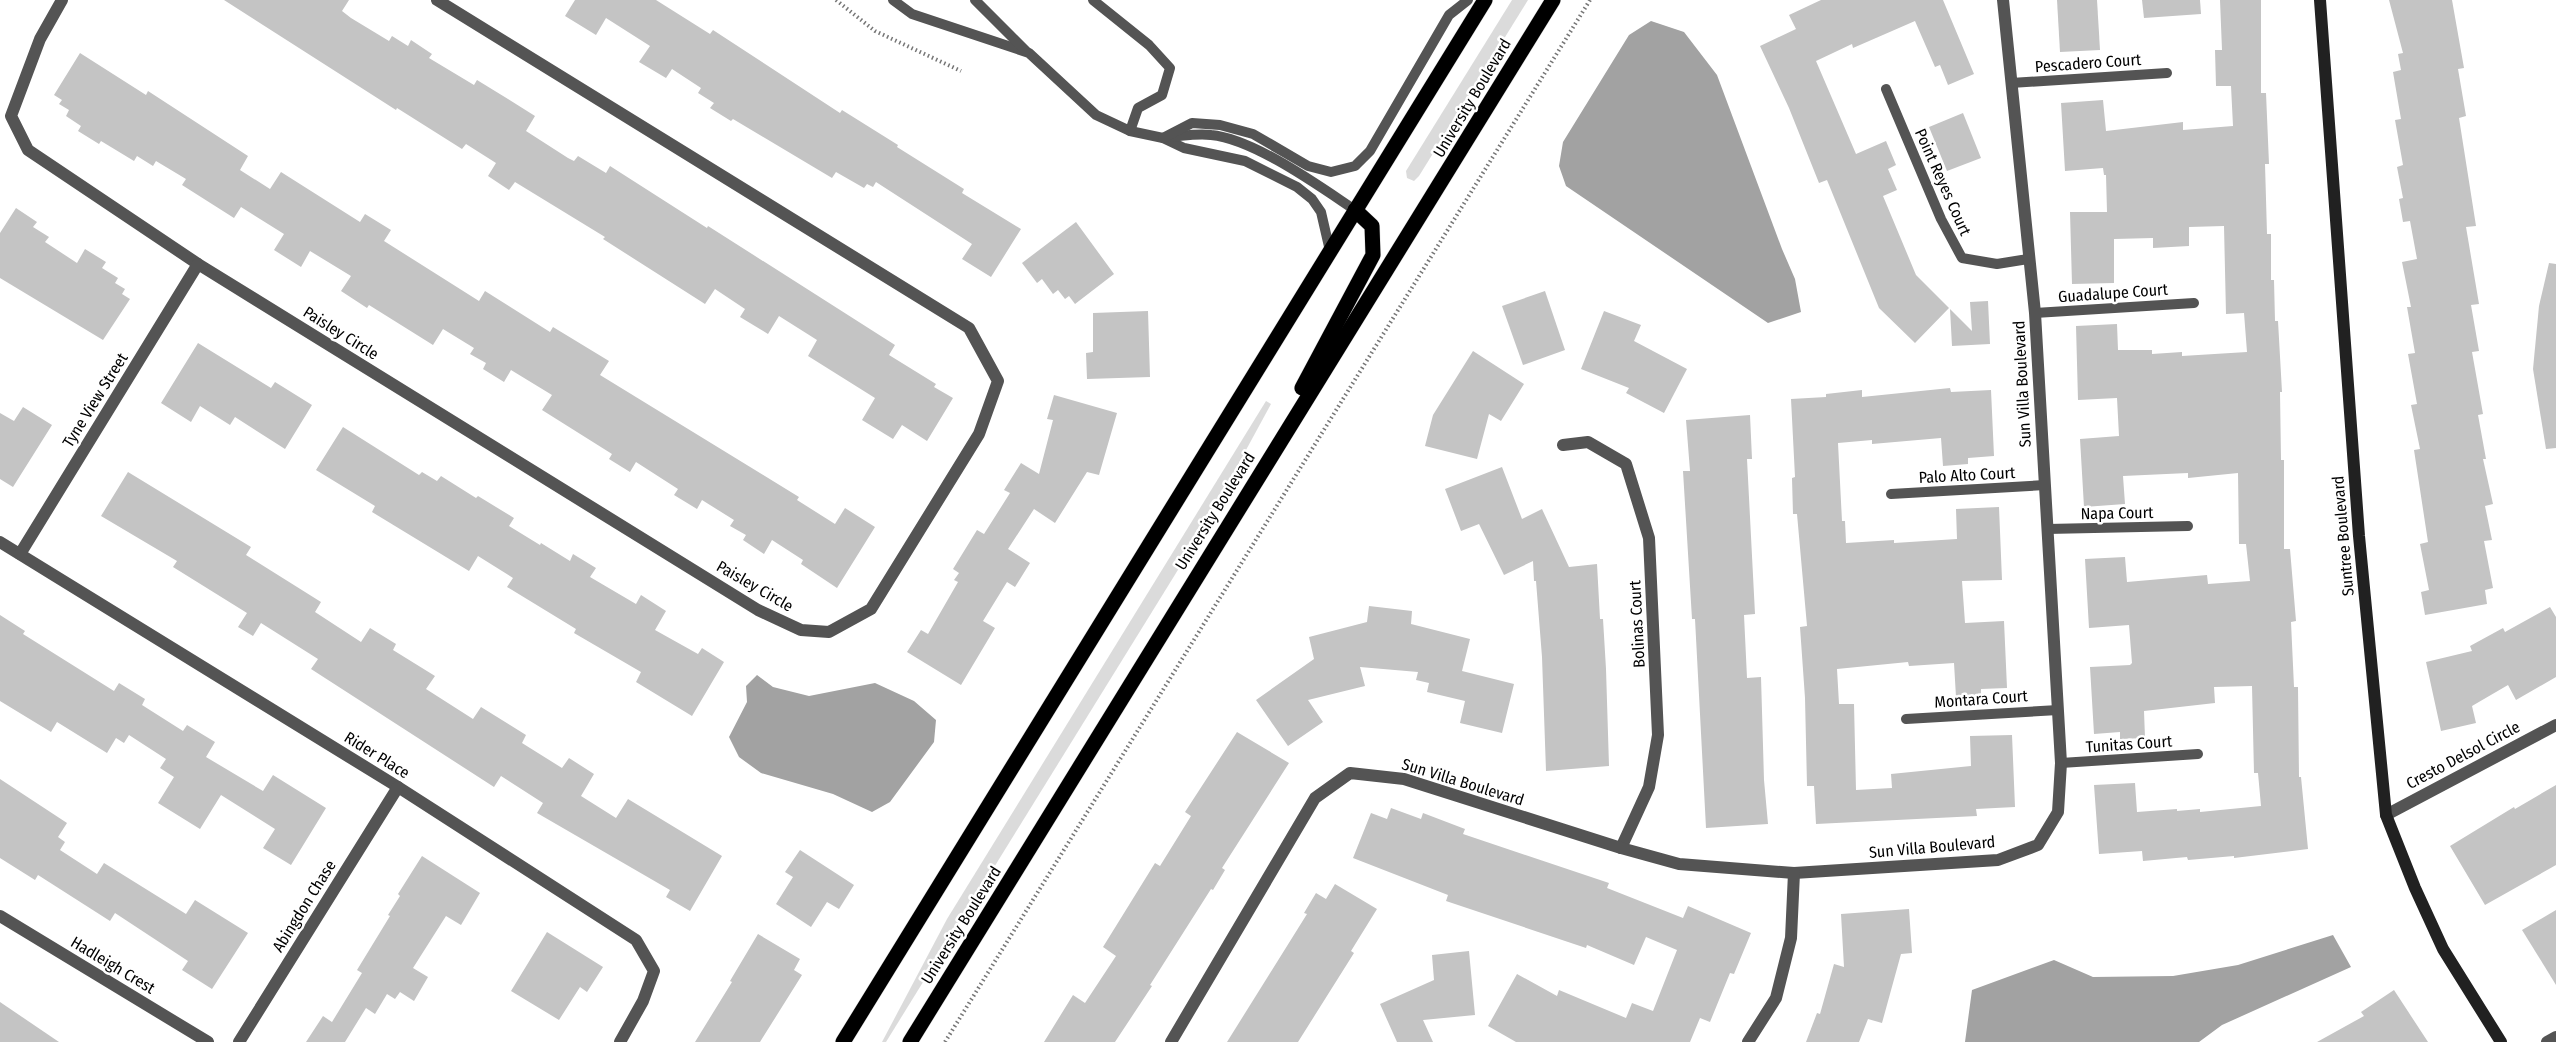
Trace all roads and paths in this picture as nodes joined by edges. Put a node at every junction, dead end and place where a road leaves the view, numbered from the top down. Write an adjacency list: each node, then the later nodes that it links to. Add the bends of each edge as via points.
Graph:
1 (62, 0): 23 (street, Paisley Circle, via 40,39 11,116 28,150)
2 (437, 0): 23 (street, Paisley Circle, via 969,328 998,381 979,434 871,609 829,632 801,630 758,610)
3 (836, 0): 14 (path, via 875,31)
4 (892, 0): 13 (lane, via 912,14)
5 (975, 0): 13 (lane)
6 (1093, 0): 18 (lane, via 1149,45 1170,68 1162,94 1138,108)
7 (1468, 0): 19 (lane, via 1449,15 1370,151 1354,166 1331,172 1308,166 1253,134 1221,125 1192,123)
8 (1485, 0): 20 (main road)
9 (1553, 0): 29 (main road, University Boulevard)
10 (1590, 0): 50 (path)
11 (2003, 0): 16 (street, Sun Villa Boulevard)
12 (2320, 0): 40 (street, Suntree Boulevard, via 2359,536)
13 (1029, 53): 18 (lane, via 1096,115)
14 (961, 71)
15 (2167, 73): 16 (lane, Pescadero Court)
16 (2011, 83): 22 (street, Sun Villa Boulevard)
17 (1886, 89): 22 (lane, Point Reyes Court, via 1941,219 1962,258 1997,264)
18 (1130, 131): 19 (lane)
19 (1163, 138): 20 (lane, via 1212,135 1243,144 1280,162); 21 (lane, via 1184,148 1245,161 1297,187 1322,212)
20 (1355, 210): 21 (main road); 29 (main road, via 1372,226 1373,255)
21 (1330, 251): 48 (main road)
22 (2028, 259): 25 (street, Sun Villa Boulevard)
23 (198, 264): 33 (street, Tyne View Street)
24 (2194, 303): 25 (lane, Guadalupe Court)
25 (2035, 313): 27 (street, Sun Villa Boulevard)
26 (1563, 445): 41 (street, Bolinas Court, via 1588,442 1626,464 1649,538 1658,735 1649,787)
27 (2045, 485): 28 (lane, Palo Alto Court); 31 (street, Sun Villa Boulevard)
28 (1892, 494)
29 (1245, 496): 49 (main road, University Boulevard)
30 (2188, 526): 31 (lane, Napa Court)
31 (2047, 529): 34 (street, Sun Villa Boulevard)
32 (0, 542): 33 (street, Rider Place)
33 (20, 554): 39 (street, Rider Place)
34 (2058, 710): 35 (lane, Montara Court); 38 (street, Sun Villa Boulevard)
35 (1906, 719)
36 (2556, 724): 40 (street, Cresto Delsol Circle)
37 (2199, 754): 38 (lane, Tunitas Court)
38 (2061, 763): 42 (street, Sun Villa Boulevard, via 2058,812 2038,845 1998,860)
39 (398, 787): 46 (street, Abingdon Chase); 47 (street, Rider Place, via 636,940 654,971 643,1001)
40 (2386, 815): 53 (street, Suntree Boulevard, via 2443,949)
41 (1622, 848): 42 (street, Sun Villa Boulevard, via 1679,864); 51 (street, Sun Villa Boulevard, via 1404,779 1350,773 1315,798)
42 (1794, 873): 52 (street, via 1791,938 1776,998)
43 (0, 916): 45 (street, Hadleigh Crest)
44 (2556, 1037): 54 (street)
45 (208, 1042)
46 (239, 1042)
47 (620, 1042)
48 (843, 1042)
49 (910, 1042)
50 (945, 1042)
51 (1171, 1042)
52 (1749, 1042)
53 (2501, 1042)
54 (2547, 1042)

